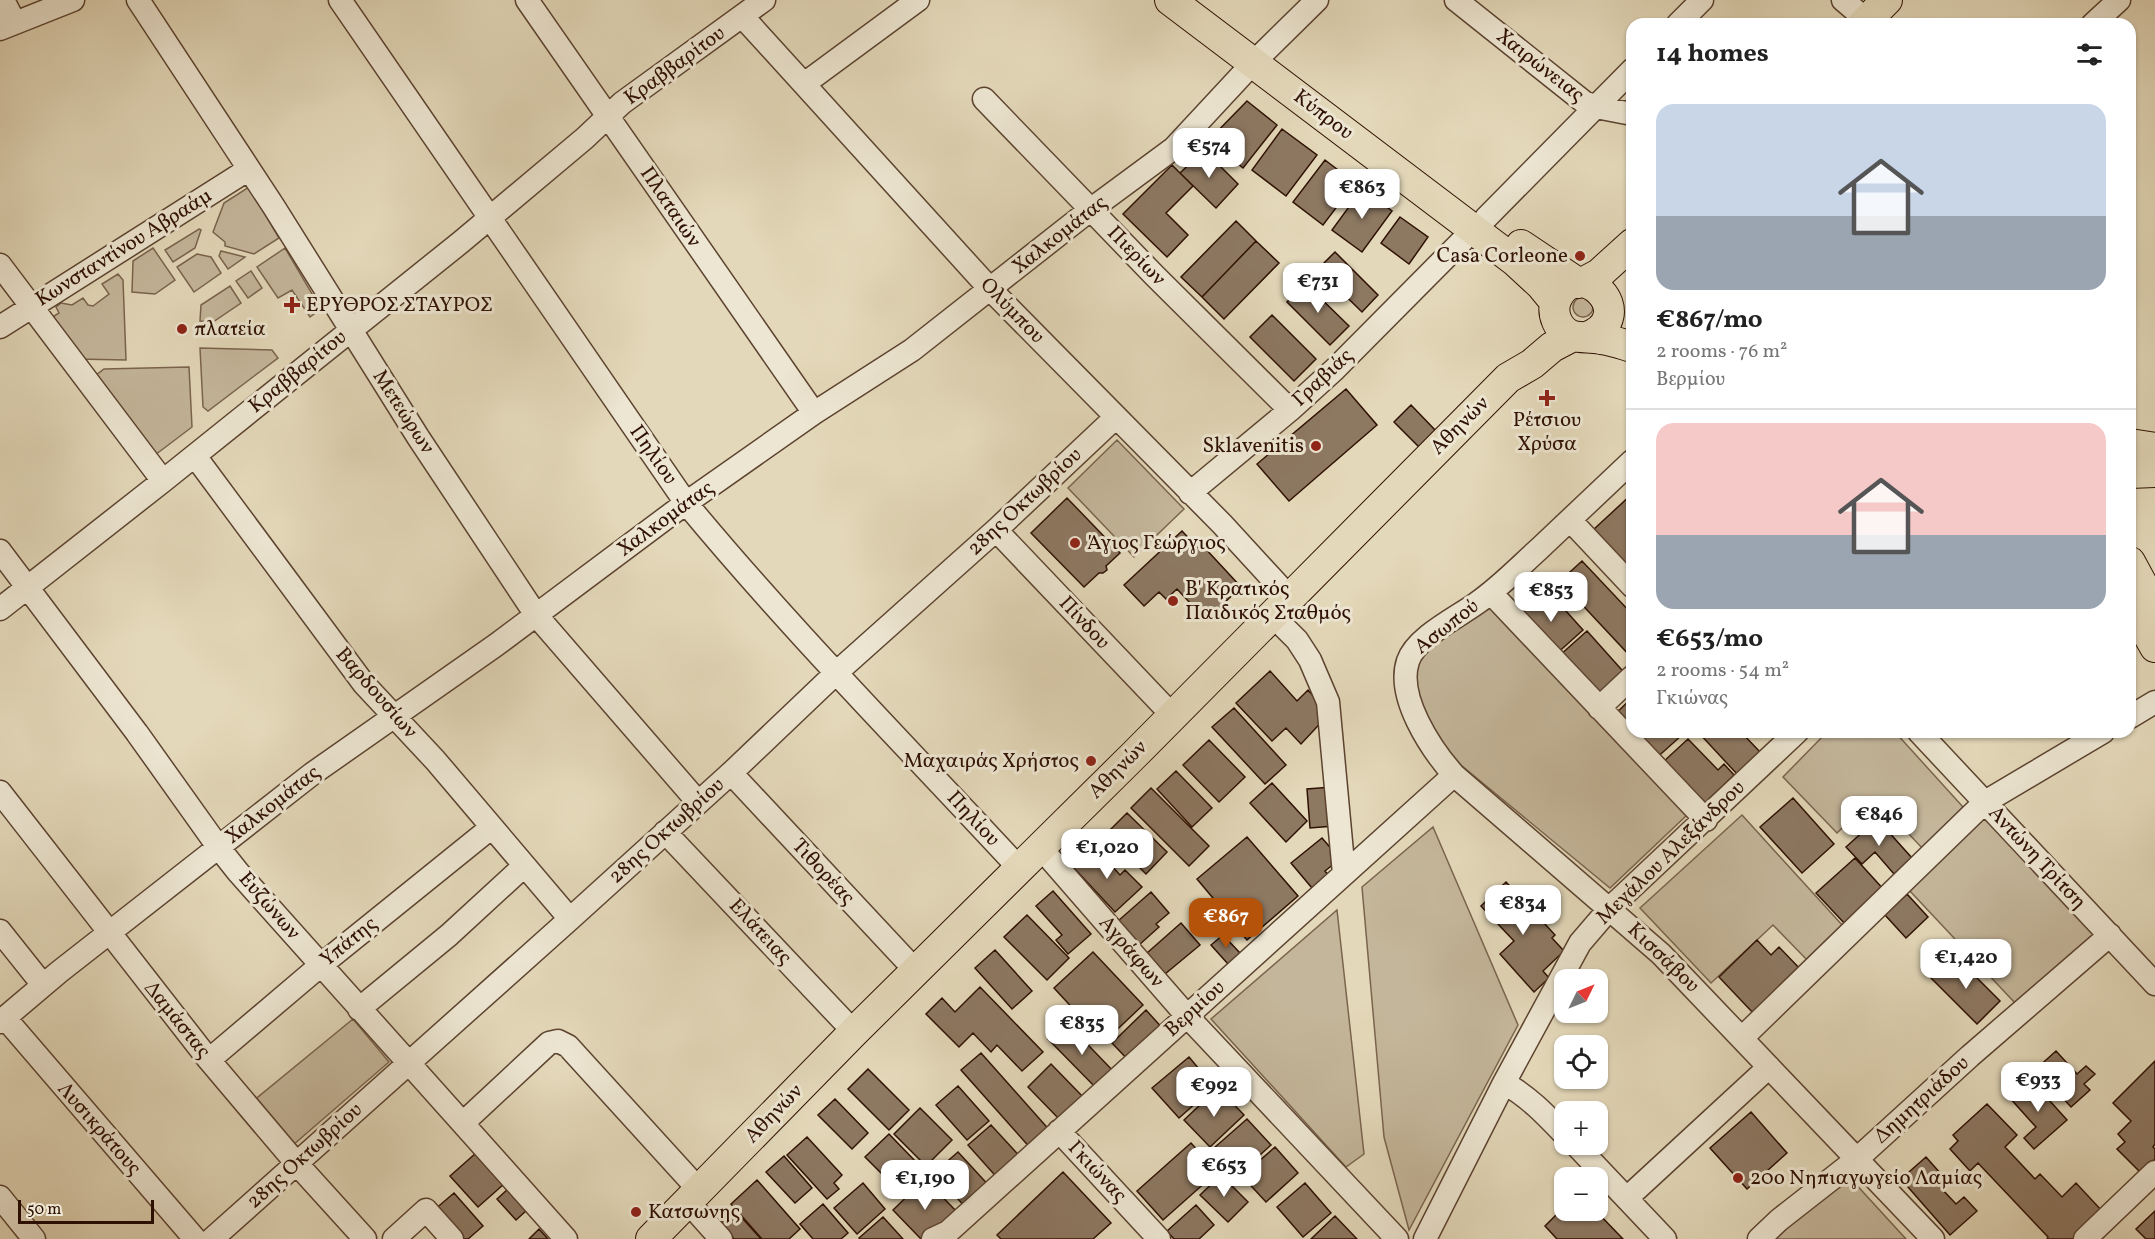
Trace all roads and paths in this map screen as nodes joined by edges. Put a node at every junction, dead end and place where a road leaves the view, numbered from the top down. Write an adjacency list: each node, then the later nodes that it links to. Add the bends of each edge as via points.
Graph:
1 (3, 0): 18 (street)
2 (73, 0): 18 (street)
3 (138, 0): 26 (street, Μετεώρων)
4 (339, 0): 28 (street, Πηλίου)
5 (526, 0): 25 (street, Πλαταιών)
6 (918, 0): 21 (street)
7 (1170, 0): 19 (main road, Κύπρου)
8 (1203, 0): 19 (main road, Κύπρου)
9 (1317, 0): 19 (street, Χαλκομάτας)
10 (1456, 0): 23 (street, Χαιρώνειας, via 1584,102)
11 (1702, 0): 16 (street)
12 (1843, 0): 15 (street)
13 (2119, 0): 17 (street)
14 (754, 5): 21 (street, Ολύμπου); 25 (street, Κραββαρίτου)
15 (1872, 17)
16 (1684, 18)
17 (2100, 18)
18 (7, 26)
19 (1261, 56): 27 (street, Χαλκομάτας, via 1174,147); 29 (main road, Κύπρου)
20 (1626, 76): 23 (street, Γραβιάς)
21 (804, 84): 34 (street, Ολύμπου)
22 (984, 99): 27 (street, Πιερίων)
23 (1596, 107): 24 (street, Χαιρώνειας); 29 (street, Γραβιάς)
24 (1626, 113)
25 (608, 116): 28 (street, Κραββαρίτου); 43 (street, Πλαταιών)
26 (249, 169): 36 (street, Κωνσταντίνου Αβραάμ); 40 (street, Μετεώρων)
27 (1090, 210): 34 (street, Χαλκομάτας); 42 (street, Πιερίων)
28 (489, 219): 40 (street, Κραββαρίτου); 53 (street, Πηλίου)
29 (1480, 223): 33 (main road, Κύπρου); 37 (main road, Κύπρου, via 1530,274); 42 (street, Γραβιάς)
30 (1626, 249): 33 (main road, via 1599,274)
31 (0, 266): 36 (street)
32 (1626, 271): 35 (main road, via 1614,284)
33 (1581, 282): 35 (main road, Κύπρου, via 1599,289); 37 (main road, via 1566,286)
34 (991, 290): 43 (street, Χαλκομάτας, via 912,350); 44 (street, Ολύμπου)
35 (1608, 303): 37 (main road, via 1604,326 1596,333); 38 (main road, Κύπρου)
36 (30, 307): 39 (street, Κωνσταντίνου Αβραάμ); 51 (street)
37 (1567, 322): 41 (main road); 61 (main road, Αθηνών, via 1544,331 1521,354 1508,378)
38 (1626, 324)
39 (0, 327)
40 (350, 330): 47 (street, Κραββαρίτου); 65 (street, Μετεώρων)
41 (1626, 345)
42 (1290, 410): 52 (street, Γραβιάς)
43 (814, 413): 53 (street, Χαλκομάτας)
44 (1116, 417): 52 (street, Ολύμπου); 55 (street, 28ης Οκτωβρίου)
45 (2136, 445): 46 (main road)
46 (2155, 448)
47 (195, 456): 51 (street, Κραββαρίτου); 74 (street, Βαρδουσίων, via 364,684)
48 (1626, 467): 54 (street, Ασωπού)
49 (2155, 472): 50 (main road)
50 (2136, 473)
51 (163, 481): 59 (street, Κραββαρίτου)
52 (1190, 493): 61 (street, Ολύμπου)
53 (686, 503): 65 (street, Χαλκομάτας); 67 (street, Πηλίου)
54 (1570, 520): 58 (street); 60 (street, Ασωπού)
55 (996, 530): 67 (street, 28ης Οκτωβρίου); 73 (street, Πίνδου)
56 (0, 551): 59 (street, Ευζώνων)
57 (2136, 573): 62 (main road)
58 (1626, 580)
59 (27, 588): 63 (street, Κραββαρίτου); 89 (street, Ευζώνων)
60 (1491, 593): 68 (street, Ασωπού, via 1438,629 1413,652); 71 (street)
61 (1282, 607): 73 (main road, Αθηνών); 92 (street, via 1328,702)
62 (2155, 608)
63 (0, 609)
64 (2136, 614): 66 (main road)
65 (536, 615): 74 (street, Χαλκομάτας); 83 (street, Μετεώρων)
66 (2155, 647)
67 (836, 673): 80 (street, 28ης Οκτωβρίου); 91 (street, Πηλίου)
68 (1406, 676): 81 (street, Κισσάβου, via 1423,732)
69 (1626, 683): 71 (street)
70 (2155, 702): 72 (street)
71 (1599, 708): 75 (street)
72 (2136, 713)
73 (1173, 716): 88 (main road, Αθηνών)
74 (394, 717): 86 (street, Βαρδουσίων); 89 (street, Χαλκομάτας, via 312,774)
75 (1626, 736)
76 (1628, 738): 85 (street)
77 (1791, 738): 85 (street, Μεγάλου Αλεξάνδρου)
78 (1924, 738): 84 (street, Αντώνη Τρίτση)
79 (2093, 738): 84 (street)
80 (731, 773): 83 (street, 28ης Οκτωβρίου); 99 (street, Τιθορέας)
81 (1454, 775): 92 (street, Βερμίου); 93 (street, Κισσάβου)
82 (0, 792): 96 (street, Δαμάστας)
83 (698, 802): 87 (street, 28ης Οκτωβρίου)
84 (1984, 802): 97 (street, Αντώνη Τρίτση); 106 (street)
85 (1706, 820): 93 (street, Μεγάλου Αλεξάνδρου)
86 (492, 827): 90 (street, Βαρδουσίων); 98 (street, Υπάτης)
87 (665, 832): 94 (street, 28ης Οκτωβρίου); 105 (street, Ελάτειας)
88 (1040, 847): 91 (main road, Αθηνών); 103 (street, Αγράφων)
89 (219, 848): 96 (street, Χαλκομάτας); 98 (street, Ευζώνων)
90 (525, 866): 94 (street, Βαρδουσίων); 102 (street)
91 (1019, 868): 99 (main road, Αθηνών)
92 (1344, 874): 103 (street, Βερμίου)
93 (1610, 908): 106 (street, Κισσάβου, via 1661,954); 110 (street, Μεγάλου Αλεξάνδρου, via 1580,943)
94 (570, 919): 108 (street, 28ης Οκτωβρίου)
95 (0, 931): 101 (street)
96 (108, 933): 101 (street, Χαλκομάτας); 107 (street, Δαμάστας)
97 (2110, 935): 100 (street, Αντώνη Τρίτση); 115 (street, Δημητριάδου)
98 (321, 965): 102 (street, Ευζώνων); 107 (street, Υπάτης)
99 (916, 971): 105 (main road, Αθηνών)
100 (2155, 984)
101 (44, 985): 104 (street, Χαλκομάτας)
102 (359, 1009): 108 (street, Ευζώνων)
103 (1187, 1016): 113 (street, Βερμίου); 132 (street, Αγράφων)
104 (2, 1020): 123 (street, Λυσικράτους)
105 (854, 1032): 118 (main road, Αθηνών)
106 (1742, 1038): 109 (street, Κισσάβου)
107 (209, 1060): 116 (street, Δαμάστας)
108 (408, 1062): 111 (street, Ευζώνων); 116 (street, 28ης Οκτωβρίου)
109 (1770, 1067): 115 (street, Κισσάβου); 120 (street)
110 (1504, 1083): 112 (street); 133 (street, Μεγάλου Αλεξάνδρου)
111 (463, 1123): 118 (street, via 549,1043 558,1041 568,1046); 128 (street, Ευζώνων)
112 (1554, 1124)
113 (1059, 1131): 121 (street, Βερμίου); 131 (street, Γκιώνας)
114 (1586, 1155): 120 (street)
115 (1857, 1159): 135 (street, Δημητριάδου); 136 (street, Κισσάβου)
116 (297, 1164): 124 (street, 28ης Οκτωβρίου); 125 (street, Δαμάστας)
117 (2155, 1172): 137 (street)
118 (694, 1196): 129 (main road, Αθηνών); 130 (street)
119 (0, 1197): 122 (street)
120 (1627, 1198): 134 (street)
121 (945, 1237)
122 (34, 1239)
123 (195, 1239)
124 (212, 1239)
125 (365, 1239)
126 (394, 1239): 127 (street, via 426,1210)
127 (452, 1239)
128 (566, 1239)
129 (651, 1239)
130 (721, 1239)
131 (1159, 1239)
132 (1397, 1239)
133 (1425, 1239)
134 (1665, 1239)
135 (1760, 1239)
136 (1934, 1239)
137 (2085, 1239)

